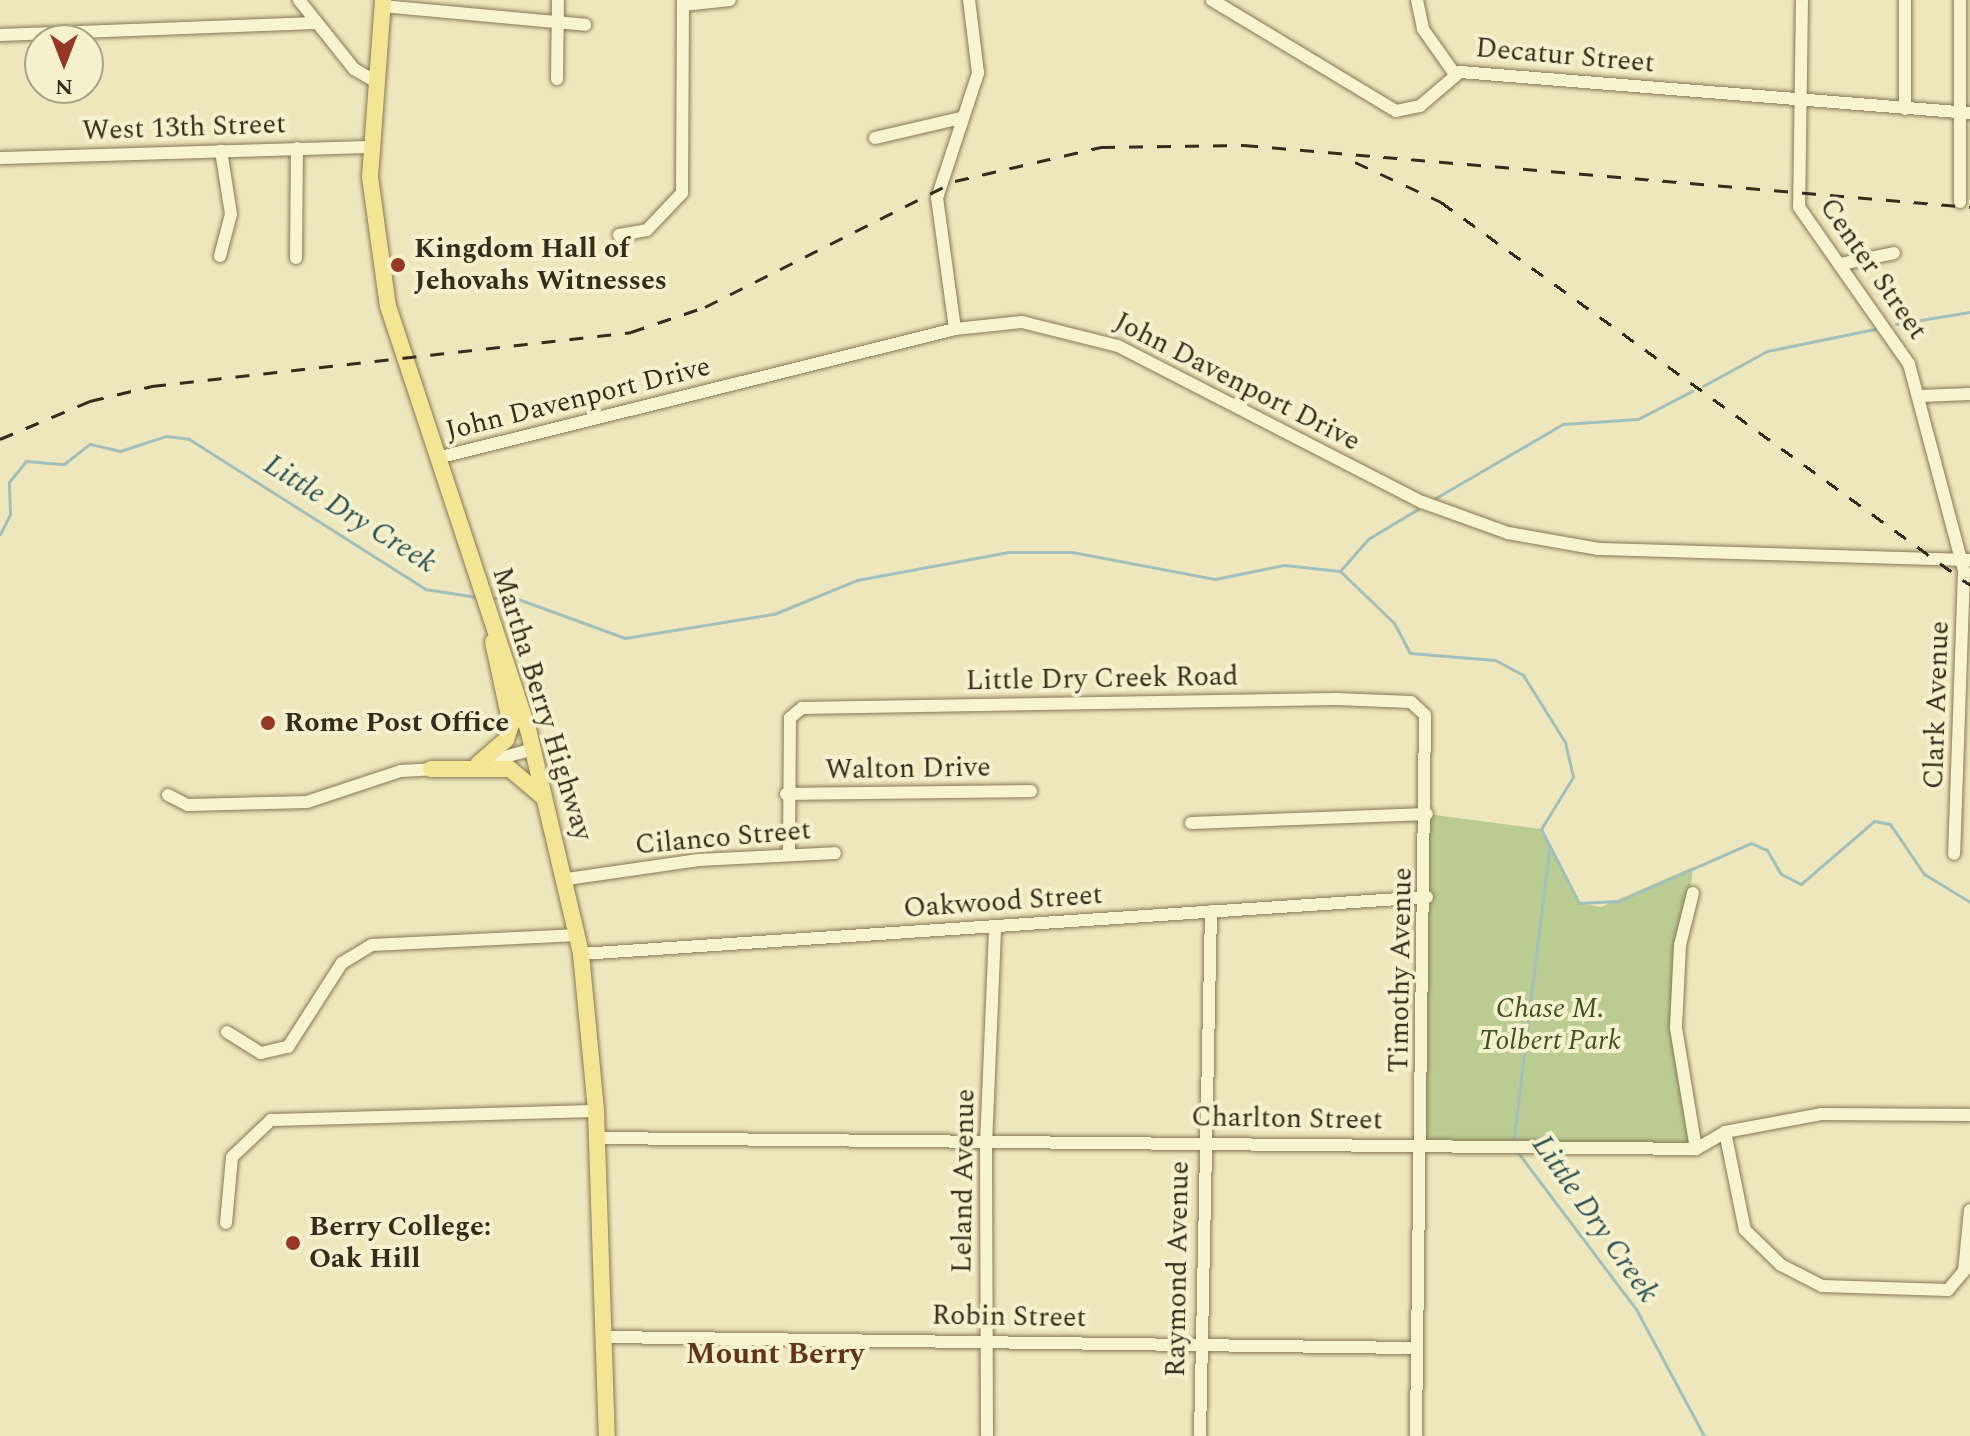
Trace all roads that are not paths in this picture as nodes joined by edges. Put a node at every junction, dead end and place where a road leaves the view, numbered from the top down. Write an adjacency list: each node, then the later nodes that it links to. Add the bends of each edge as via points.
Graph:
1 (299, 0): 12 (street)
2 (558, 0): 13 (street)
3 (730, 0): 10 (street)
4 (969, 0): 22 (street, via 979,60)
5 (1212, 0): 16 (street, Decatur Street, via 1386,109 1420,106)
6 (1417, 0): 16 (street, via 1423,29)
7 (1802, 0): 19 (street)
8 (1905, 0): 20 (street)
9 (1960, 0): 21 (street)
10 (683, 2): 29 (street, via 682,193 647,230)
11 (382, 3): 13 (street); 18 (main road, Martha Berry Highway)
12 (316, 23): 15 (street); 18 (street, via 354,69)
13 (558, 23): 14 (street); 17 (street)
14 (585, 25)
15 (0, 35)
16 (1454, 73): 19 (street, Decatur Street)
17 (557, 79)
18 (375, 81): 24 (main road, Martha Berry Highway)
19 (1801, 101): 20 (street, Decatur Street); 33 (street, Center Street, via 1801,212)
20 (1905, 109): 21 (street, Decatur Street)
21 (1965, 113): 28 (street)
22 (961, 118): 23 (street); 34 (street, via 937,211)
23 (875, 138)
24 (370, 147): 25 (street, West 13th Street); 37 (main road, Martha Berry Highway, via 388,306)
25 (297, 148): 26 (street, West 13th Street); 32 (street)
26 (221, 151): 27 (street, West 13th Street); 31 (street, via 231,214)
27 (0, 158)
28 (1960, 202)
29 (619, 235)
30 (1894, 253): 33 (street)
31 (220, 256)
32 (296, 258)
33 (1841, 264): 36 (street, Center Street, via 1891,329)
34 (955, 329): 37 (street, John Davenport Drive); 38 (street, John Davenport Drive, via 1022,322 1101,339 1422,502 1520,536 1599,549)
35 (1970, 394): 36 (street)
36 (1921, 396): 38 (street, Center Street)
37 (437, 458): 39 (main road, Martha Berry Highway, via 491,613)
38 (1966, 559): 52 (street, Clark Avenue)
39 (497, 649): 41 (main road, Martha Berry Highway); 42 (main road, via 510,732)
40 (1411, 702): 45 (street, Little Dry Creek Road, via 794,709); 48 (street, Timothy Avenue, via 1425,715)
41 (533, 749): 42 (street); 47 (main road, Martha Berry Highway)
42 (478, 764): 43 (street)
43 (431, 769): 46 (street, via 393,773 307,802 188,805); 47 (main road, via 510,769)
44 (1031, 791): 45 (street, Walton Drive)
45 (786, 794): 50 (street)
46 (168, 795)
47 (547, 803): 53 (main road, Martha Berry Highway)
48 (1427, 814): 49 (street); 55 (street, Timothy Avenue)
49 (1191, 823)
50 (789, 853): 51 (street, Cilanco Street); 53 (street, Cilanco Street)
51 (835, 853)
52 (1954, 854)
53 (567, 879): 58 (main road, Martha Berry Highway)
54 (1693, 893): 68 (street, via 1680,945 1676,1028)
55 (1427, 897): 56 (street, Oakwood Street); 67 (street, Timothy Avenue)
56 (1211, 911): 57 (street, Oakwood Street); 65 (street, Raymond Avenue)
57 (995, 926): 59 (street, Oakwood Street); 66 (street, Leland Avenue)
58 (578, 935): 59 (main road, Martha Berry Highway); 60 (street, via 372,945 342,963 288,1047 261,1053)
59 (581, 954): 61 (main road, Martha Berry Highway)
60 (227, 1032)
61 (596, 1111): 64 (main road, Martha Berry Highway); 70 (street, via 369,1112 271,1120 232,1157)
62 (1970, 1115): 63 (street, via 1836,1113)
63 (1725, 1132): 68 (street); 71 (street, via 1745,1230 1781,1265 1822,1286 1948,1290)
64 (597, 1138): 66 (street, Charlton Street); 72 (main road, Martha Berry Highway)
65 (1204, 1141): 66 (street, Charlton Street); 67 (street, Charlton Street); 74 (street, Raymond Avenue)
66 (986, 1145): 73 (street, Leland Avenue)
67 (1422, 1146): 68 (street, Charlton Street); 75 (street, Timothy Avenue)
68 (1696, 1149)
69 (1970, 1210): 71 (street)
70 (226, 1223)
71 (1965, 1280)
72 (604, 1337): 73 (street, Robin Street); 76 (main road, Martha Berry Highway)
73 (987, 1340): 74 (street, Robin Street); 77 (street, Leland Avenue)
74 (1200, 1342): 75 (street, Robin Street); 78 (street, Raymond Avenue)
75 (1414, 1348): 79 (street, Timothy Avenue)
76 (607, 1436)
77 (987, 1436)
78 (1200, 1436)
79 (1416, 1436)

